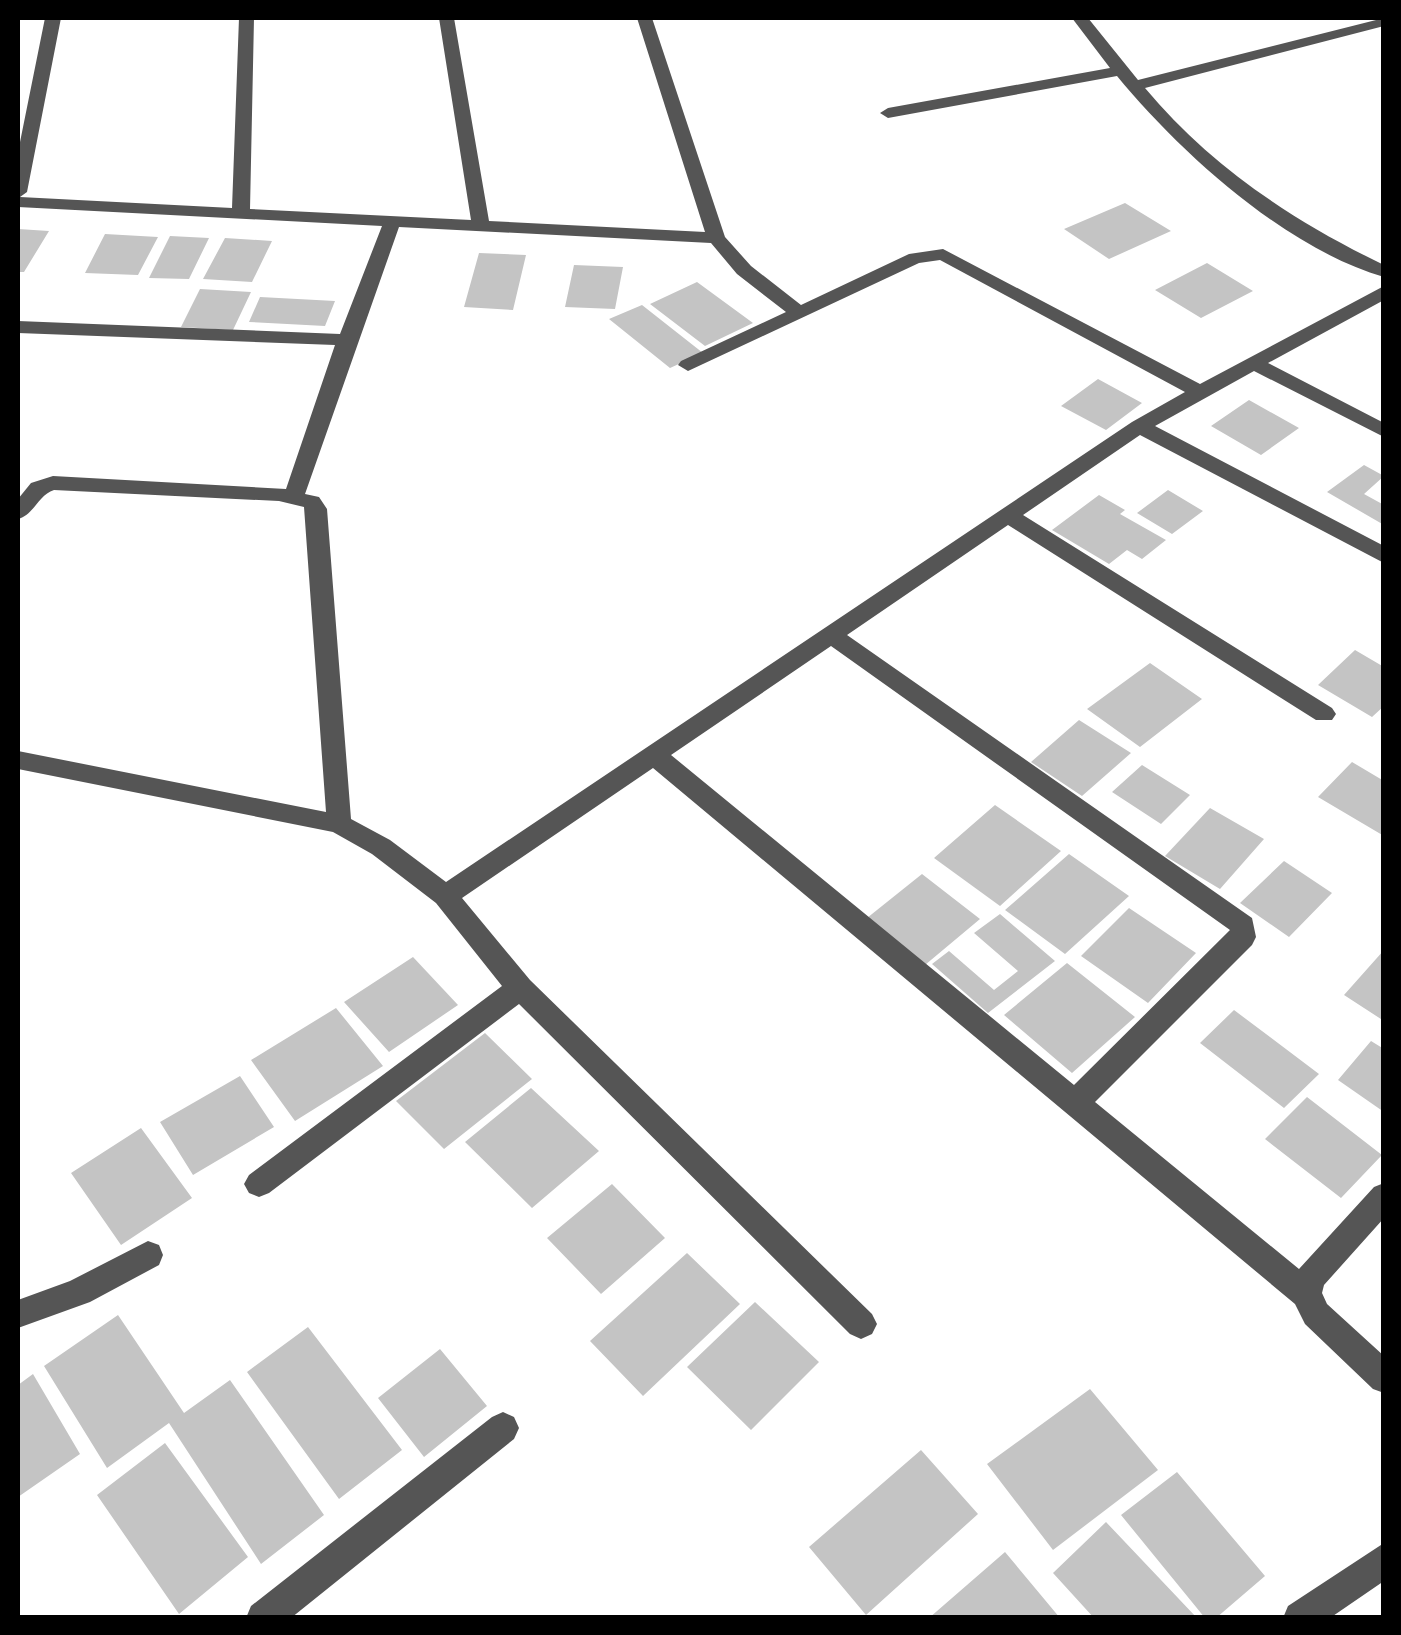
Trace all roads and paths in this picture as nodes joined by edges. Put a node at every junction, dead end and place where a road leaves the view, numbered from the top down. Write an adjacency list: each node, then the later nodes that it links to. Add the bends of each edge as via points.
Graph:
1 (53, 18): 10 (street)
2 (247, 18): 12 (street)
3 (447, 18): 14 (street)
4 (645, 18): 15 (street)
5 (1080, 18): 7 (street)
6 (1384, 21): 8 (street)
7 (1119, 72): 8 (street); 9 (street)
8 (1131, 87): 16 (street, via 1212,171 1298,229)
9 (888, 113)
10 (18, 192)
11 (18, 202): 12 (street)
12 (241, 212): 13 (street)
13 (394, 220): 14 (street); 20 (street)
14 (481, 226): 15 (street)
15 (716, 238): 18 (street, via 744,270)
16 (1379, 264)
17 (1384, 292): 21 (street)
18 (801, 314): 22 (street); 23 (street, via 915,258 942,254)
19 (18, 326): 20 (street)
20 (347, 340): 26 (street)
21 (1251, 362): 23 (street); 25 (street)
22 (688, 364)
23 (1198, 391): 24 (street)
24 (1139, 426): 28 (street); 29 (street)
25 (1384, 431)
26 (294, 496): 27 (street, via 53,483 38,488); 34 (street, via 316,509)
27 (18, 512)
28 (1009, 516): 30 (street); 31 (street)
29 (1384, 556)
30 (831, 636): 32 (street); 37 (street, via 1243,925 1243,938)
31 (1324, 714)
32 (655, 756): 35 (street); 37 (street)
33 (18, 760): 34 (street)
34 (339, 824): 35 (street, via 381,846)
35 (445, 896): 36 (street)
36 (520, 988): 38 (street); 43 (street)
37 (1075, 1103): 41 (street)
38 (259, 1184)
39 (1384, 1196): 41 (street, via 1310,1278)
40 (148, 1256): 42 (street)
41 (1306, 1294): 44 (street, via 1316,1314)
42 (18, 1314)
43 (861, 1324)
44 (1384, 1378)
45 (502, 1428): 47 (street)
46 (1384, 1560): 48 (street)
47 (263, 1618)
48 (1300, 1618)

